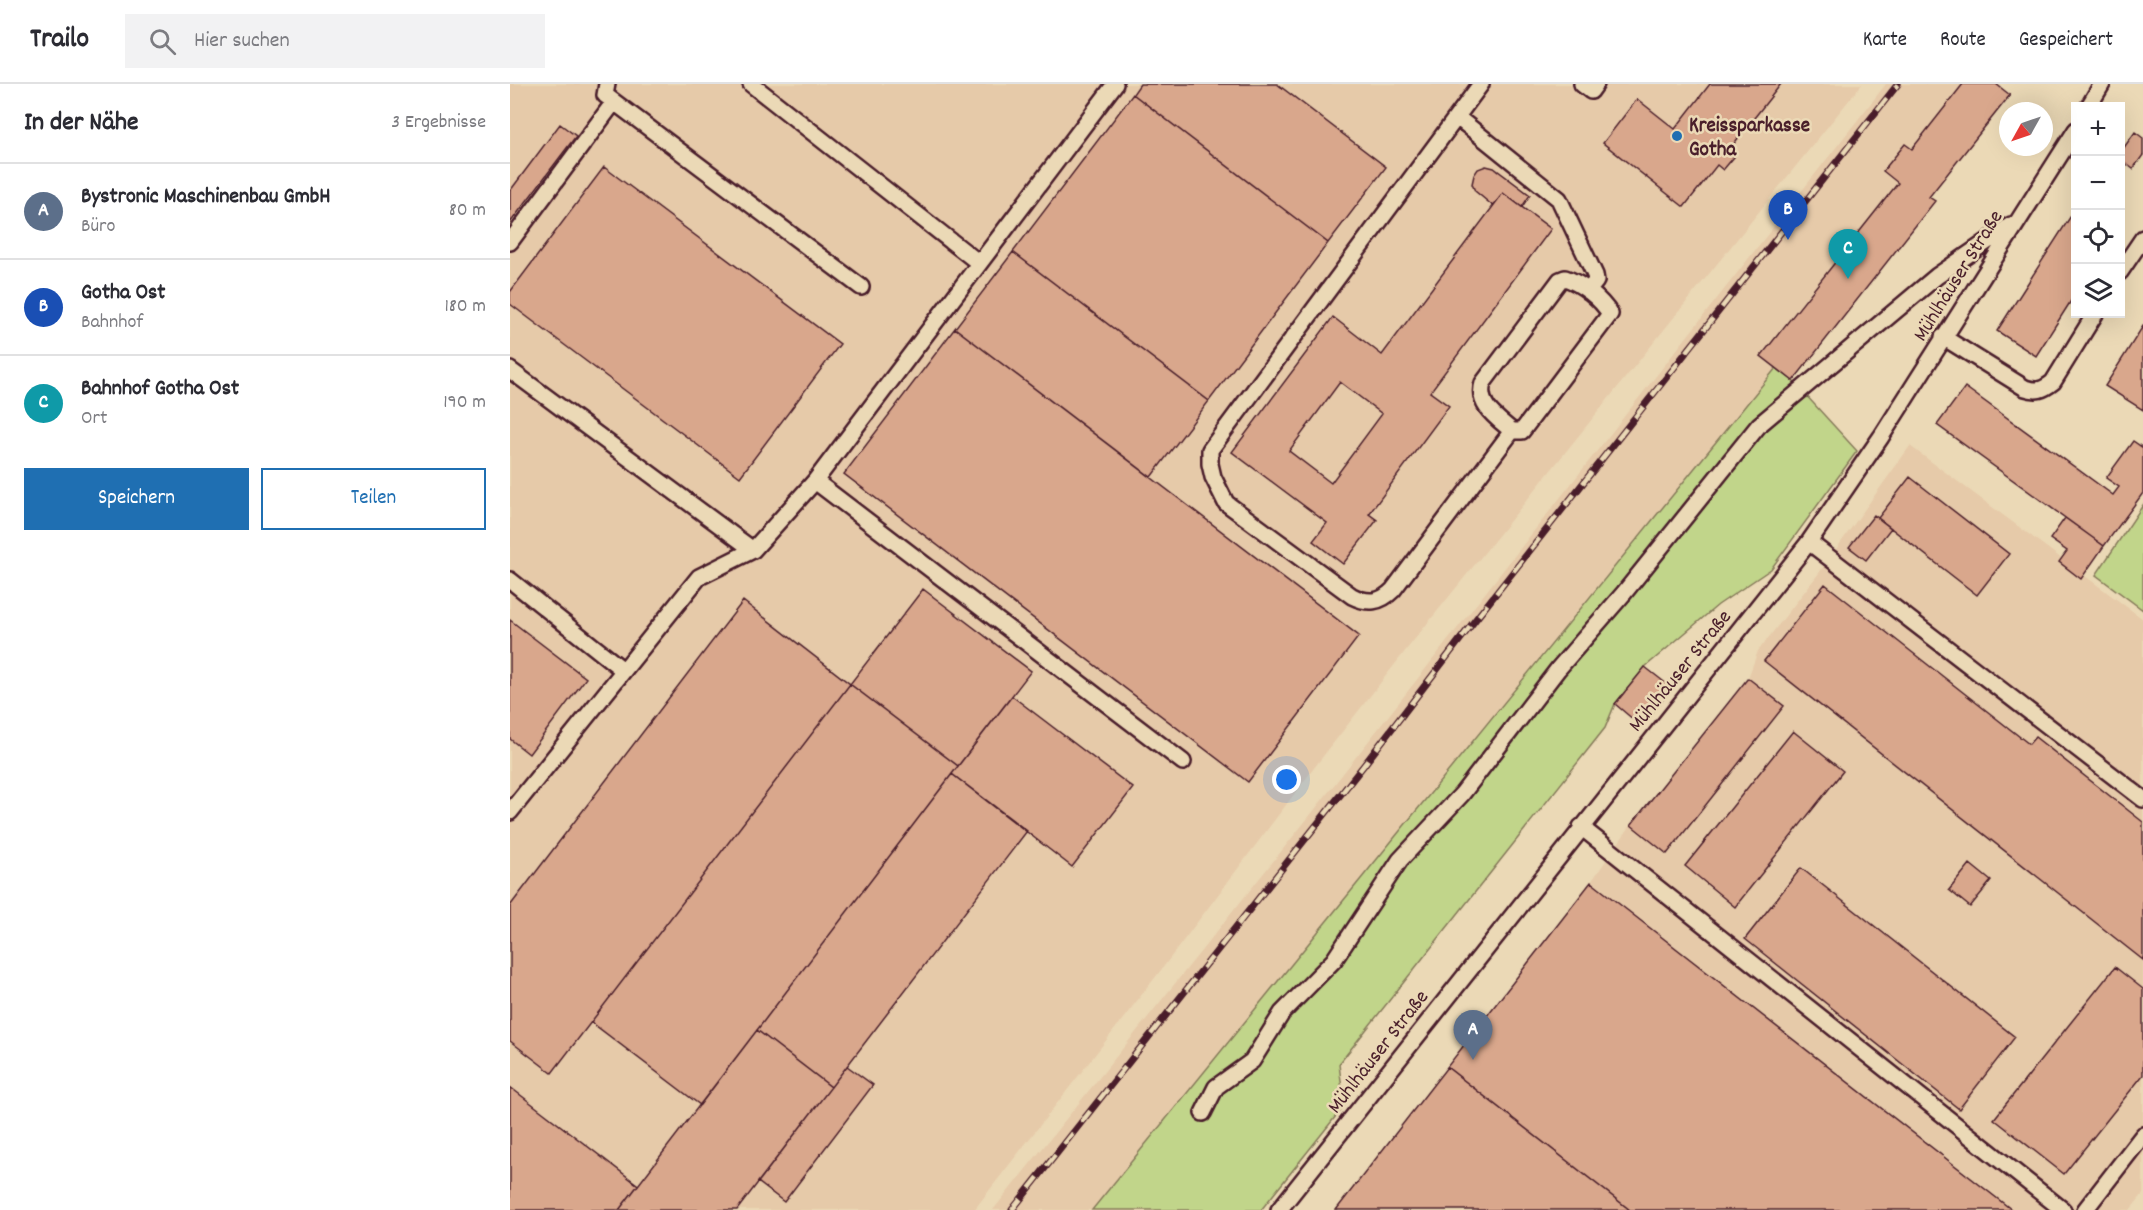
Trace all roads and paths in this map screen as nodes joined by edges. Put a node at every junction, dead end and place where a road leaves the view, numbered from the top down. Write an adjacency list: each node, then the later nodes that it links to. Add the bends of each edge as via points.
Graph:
1 (607, 84): 8 (lane, via 605,95)
2 (751, 84): 15 (lane)
3 (1114, 84): 15 (lane)
4 (1481, 84): 10 (lane)
5 (1582, 84): 6 (lane, via 1591,91)
6 (1596, 84)
7 (2102, 84): 9 (lane)
8 (614, 102): 14 (lane); 17 (lane)
9 (2091, 102)
10 (1456, 117): 18 (lane, via 1559,199 1595,275 1596,281); 22 (lane, via 1210,450 1210,464 1226,503 1352,596 1375,602 1393,590)
11 (2071, 138): 12 (lane, Mühlhäuser Straße)
12 (2016, 222): 20 (lane, Mühlhäuser Straße); 32 (lane, via 1937,276 1759,425 1558,669 1462,794 1400,860 1334,960 1282,1013 1252,1061 1216,1087)
13 (2143, 238): 16 (lane)
14 (510, 242)
15 (979, 263): 23 (lane)
16 (2125, 266)
17 (861, 287)
18 (1588, 291): 22 (lane, via 1608,311 1608,318 1522,431); 22 (lane, via 1571,280 1560,280 1483,383 1482,400)
19 (2093, 318): 20 (lane, via 2053,382 2034,392)
20 (1943, 337): 24 (lane, Mühlhäuser Straße)
21 (510, 370): 25 (lane)
22 (1512, 431)
23 (815, 481): 25 (lane); 28 (lane)
24 (1809, 542): 29 (lane); 31 (lane, Mühlhäuser Straße)
25 (753, 550): 27 (lane, via 699,577)
26 (510, 580): 27 (lane)
27 (623, 670): 30 (lane)
28 (1183, 762)
29 (2143, 799)
30 (510, 812)
31 (1581, 827): 34 (lane, Mühlhäuser Straße); 35 (lane)
32 (1203, 1113)
33 (2143, 1135): 36 (lane)
34 (1278, 1210)
35 (2063, 1210)
36 (2085, 1210)

